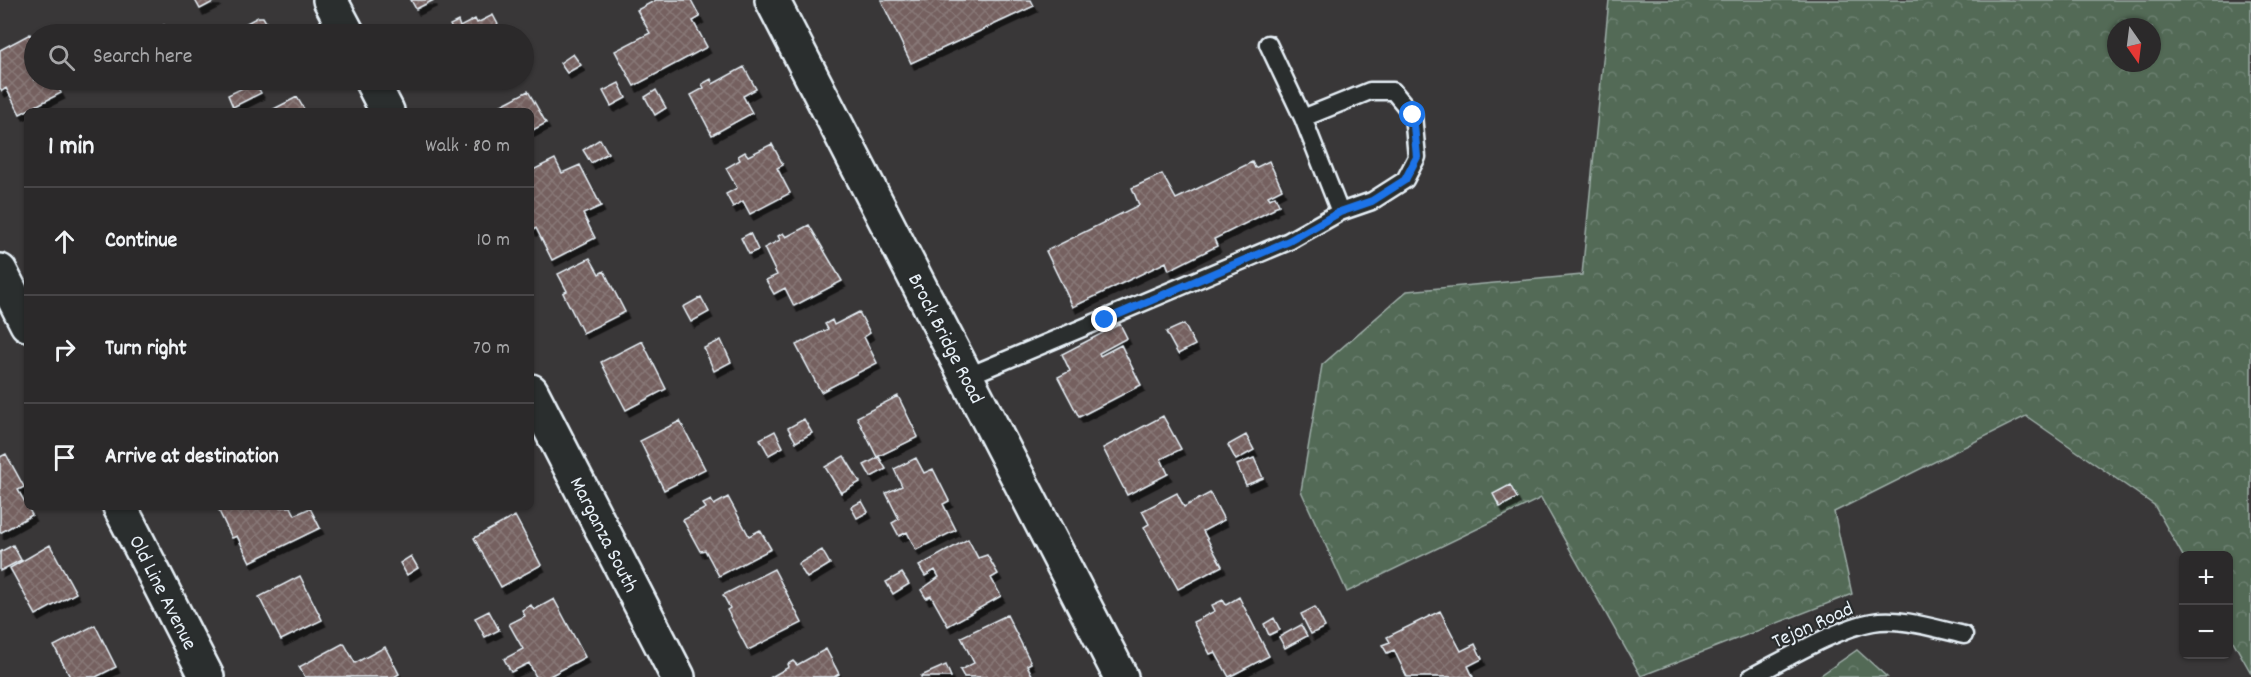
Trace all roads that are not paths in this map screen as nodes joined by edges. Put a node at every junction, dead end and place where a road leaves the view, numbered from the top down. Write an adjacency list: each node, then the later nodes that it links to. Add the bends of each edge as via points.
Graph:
1 (330, 0): 3 (street)
2 (772, 0): 11 (street, Brock Bridge Road)
3 (343, 24)
4 (1268, 44): 7 (lane)
5 (376, 90): 6 (street)
6 (385, 108)
7 (1303, 118): 8 (lane); 8 (lane, via 1370,91 1393,92 1413,115 1417,157 1405,180 1372,201)
8 (1340, 212): 11 (lane, via 1289,241)
9 (0, 271): 10 (street)
10 (24, 318)
11 (966, 377): 17 (street, Brock Bridge Road)
12 (534, 397): 16 (street, Marganza South)
13 (122, 510): 15 (street, Old Line Avenue)
14 (1964, 635): 18 (lane, Tejon Road, via 1902,622 1873,622 1836,634)
15 (207, 677)
16 (678, 677)
17 (1121, 677)
18 (1751, 677)

